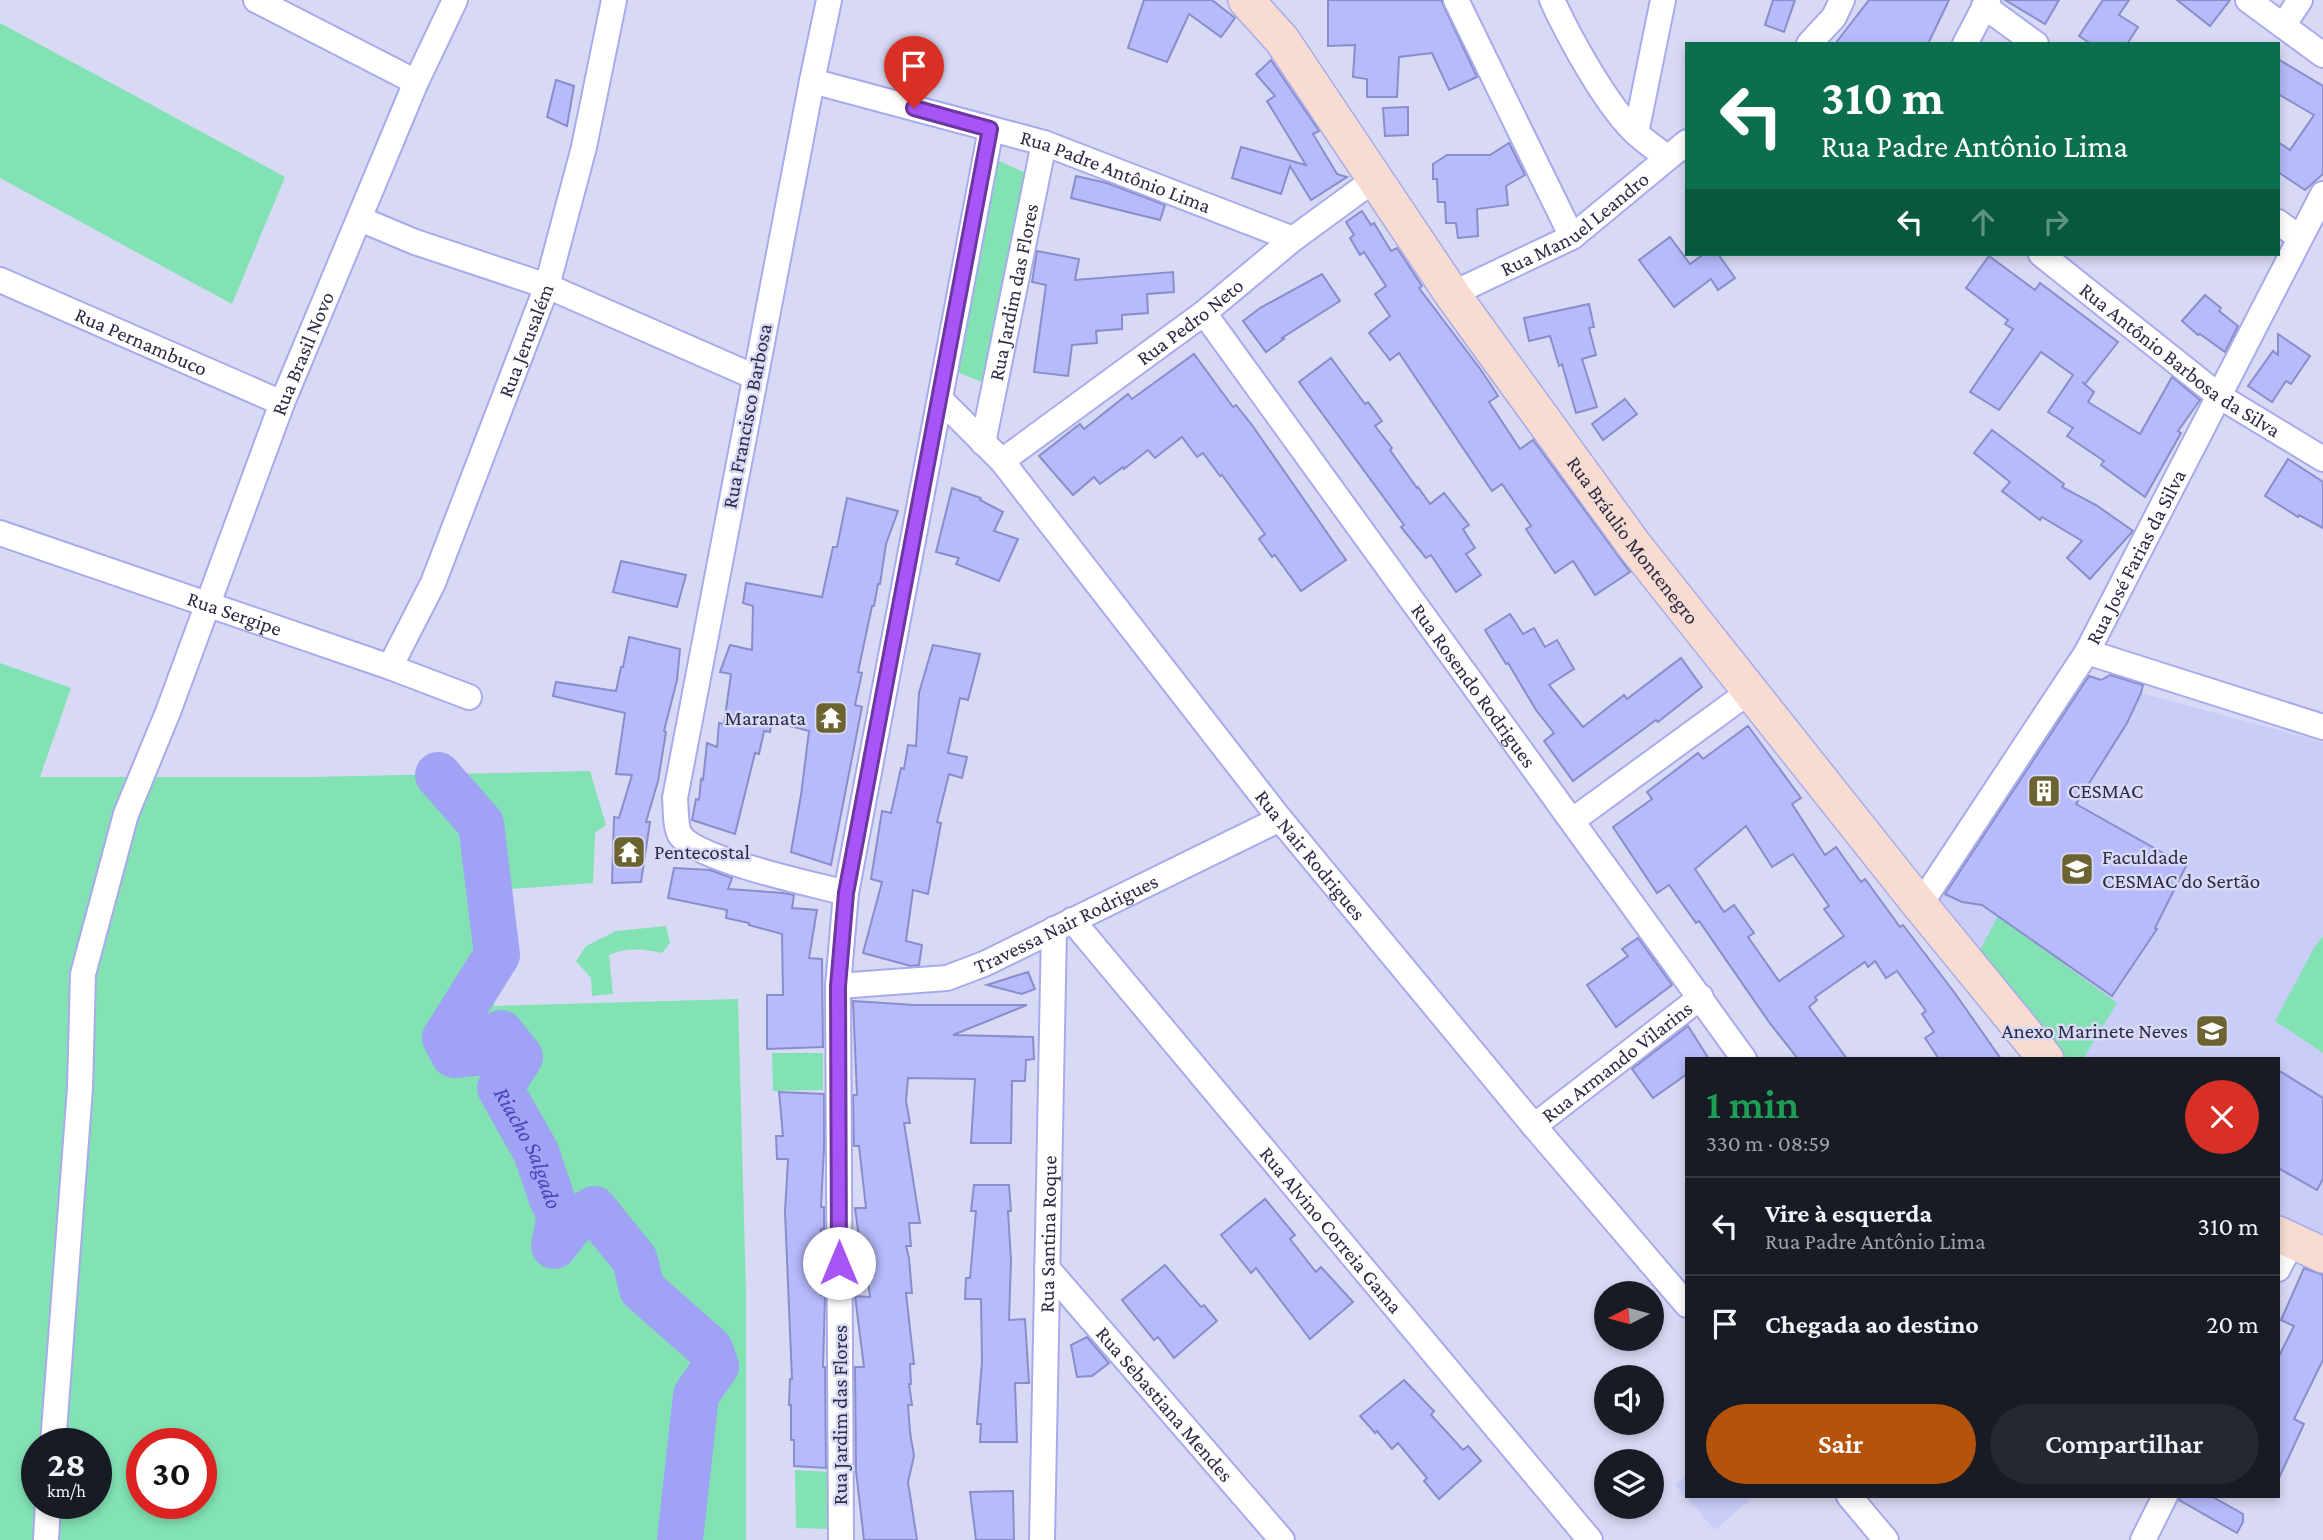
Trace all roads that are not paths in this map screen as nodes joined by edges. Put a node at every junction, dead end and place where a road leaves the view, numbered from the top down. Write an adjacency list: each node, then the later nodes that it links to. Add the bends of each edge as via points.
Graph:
1 (256, 0): 19 (street)
2 (455, 0): 19 (street, Rua Brasil Novo)
3 (614, 0): 34 (street, Rua Jerusalém, via 584,147)
4 (829, 0): 18 (street, Rua Francisco Barbosa)
5 (1247, 0): 25 (street, Rua Bráulio Montenegro, via 1282,40)
6 (1456, 0): 30 (street)
7 (1552, 0): 21 (street, via 1614,107)
8 (1663, 0): 21 (street)
9 (1842, 0): 14 (street, via 1834,17)
10 (2248, 0): 13 (street)
11 (2300, 0): 13 (street)
12 (1986, 3): 15 (street); 16 (street)
13 (2283, 26): 17 (street)
14 (1811, 42)
15 (1966, 42)
16 (2034, 42)
17 (2323, 54)
18 (812, 81): 20 (street, Rua Padre Antônio Lima); 37 (street, Rua Francisco Barbosa)
19 (416, 82): 27 (street, Rua Brasil Novo)
20 (990, 129): 22 (street, Rua Padre Antônio Lima); 39 (street, Rua Jardim das Flores)
21 (1636, 134): 24 (street)
22 (1044, 143): 31 (street, Rua Padre Antônio Lima); 41 (street, Rua Jardim das Flores)
23 (1685, 144): 24 (street, Rua Manuel Leandro)
24 (1667, 157): 30 (street, Rua Manuel Leandro)
25 (1375, 179): 31 (street, Rua Pedro Neto); 35 (street, Rua Bráulio Montenegro)
26 (2323, 194): 29 (street, Rua José Farias da Silva)
27 (360, 219): 34 (street, via 415,243); 40 (street, Rua Brasil Novo)
28 (2280, 222): 29 (street)
29 (2310, 230): 38 (street, Rua José Farias da Silva)
30 (1572, 237): 35 (street, Rua Manuel Leandro)
31 (1293, 239): 36 (street, Rua Pedro Neto)
32 (2044, 256): 38 (street, Rua Antônio Barbosa da Silva)
33 (0, 280): 40 (street, Rua Pernambuco)
34 (547, 286): 37 (street); 47 (street, Rua Jerusalém, via 433,583)
35 (1452, 294): 48 (street, Rua Bráulio Montenegro, via 1634,545)
36 (1204, 313): 43 (street, Rua Pedro Neto); 52 (street, Rua Rosendo Rodrigues)
37 (755, 377): 53 (street, Rua Francisco Barbosa, via 675,798 678,833 688,843 723,859)
38 (2219, 396): 42 (street, Rua Antônio Barbosa da Silva); 46 (street, Rua José Farias da Silva)
39 (940, 399): 41 (street, Rua Nair Rodrigues); 53 (street, Rua Jardim das Flores)
40 (282, 403): 45 (street, Rua Brasil Novo)
41 (983, 443): 43 (street, Rua Nair Rodrigues)
42 (2323, 459)
43 (1002, 461): 51 (street, Rua Nair Rodrigues)
44 (0, 533): 45 (street, Rua Sergipe)
45 (208, 604): 47 (street, Rua Sergipe); 63 (street, Rua Brasil Novo, via 126,814 83,974 80,1087)
46 (2087, 652): 50 (street); 54 (street, Rua José Farias da Silva)
47 (390, 667): 49 (street, Rua Sergipe)
48 (1750, 691): 52 (street); 54 (street, Rua Bráulio Montenegro)
49 (469, 697)
50 (2323, 727)
51 (1280, 819): 55 (street, Travessa Nair Rodrigues); 60 (street, Rua Nair Rodrigues)
52 (1573, 820): 57 (street, Rua Rosendo Rodrigues)
53 (846, 893): 56 (street, Rua Jardim das Flores)
54 (1920, 905): 59 (street, Rua Bráulio Montenegro)
55 (1063, 924): 56 (street, Travessa Nair Rodrigues, via 947,978); 61 (street, Rua Santina Roque); 71 (street, Rua Alvino Correia Gama)
56 (838, 986): 69 (street, Rua Jardim das Flores)
57 (1701, 997): 58 (street, Rua Rosendo Rodrigues); 60 (street, Rua Armando Vilarins)
58 (1743, 1057)
59 (2044, 1057)
60 (1534, 1126): 62 (street, Rua Nair Rodrigues)
61 (1047, 1268): 67 (street, Rua Santina Roque); 70 (street, Rua Sebastiana Mendes)
62 (1685, 1304)
63 (54, 1428)
64 (1851, 1498): 72 (street)
65 (2164, 1498): 73 (street)
66 (48, 1519): 68 (street)
67 (1046, 1535)
68 (47, 1540)
69 (841, 1540)
70 (1282, 1540)
71 (1590, 1540)
72 (1886, 1540)
73 (2143, 1540)

